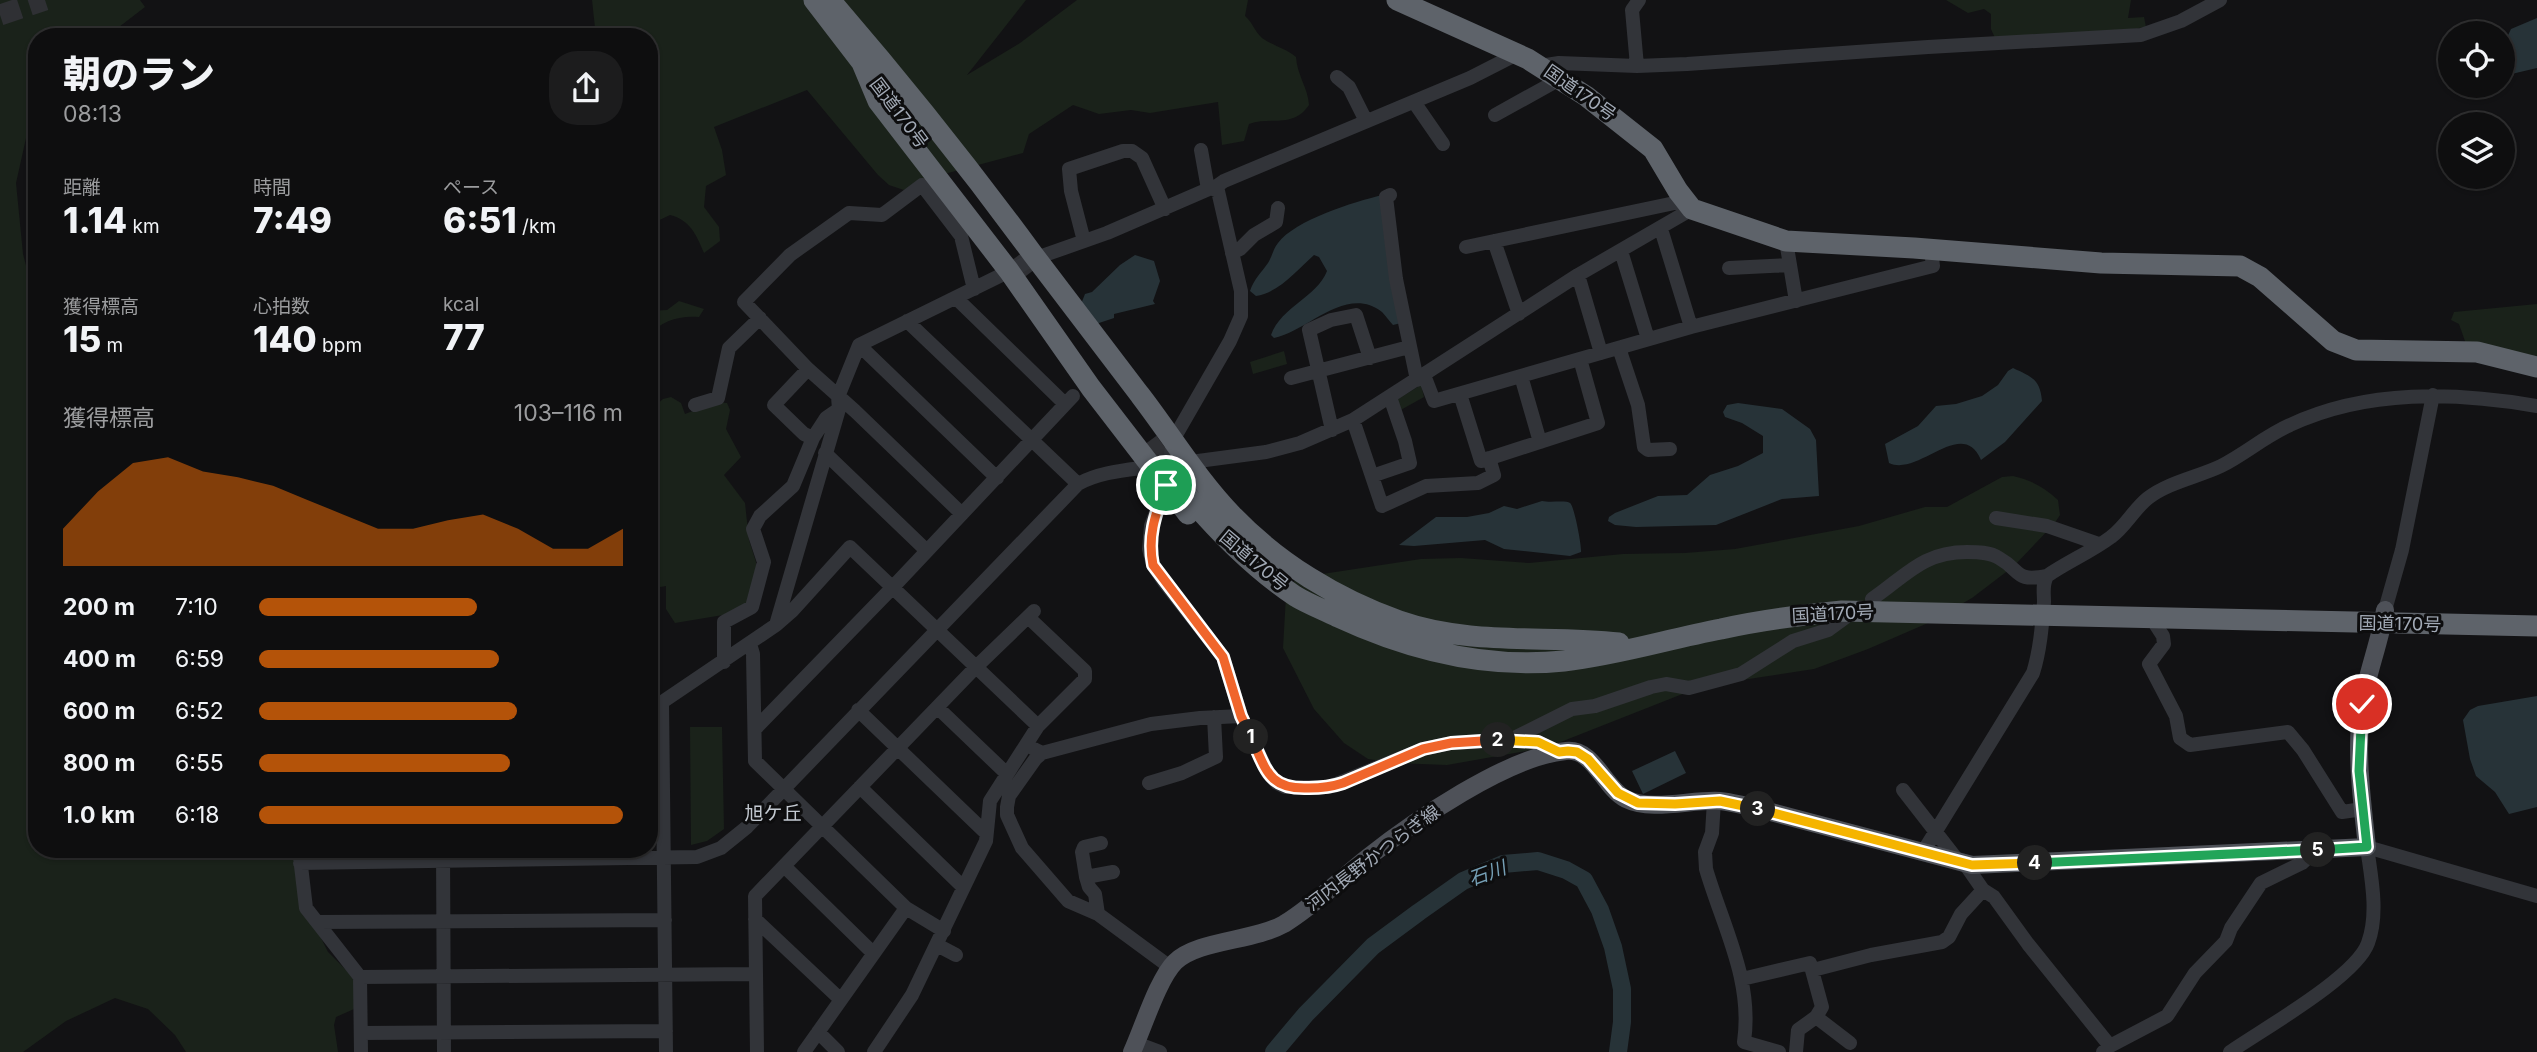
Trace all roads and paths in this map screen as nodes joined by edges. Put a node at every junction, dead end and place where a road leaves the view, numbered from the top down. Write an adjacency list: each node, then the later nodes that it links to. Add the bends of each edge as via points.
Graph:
1 (814, 0): 31 (highway, 国道170号, via 862,63 878,101)
2 (830, 0): 31 (highway, via 908,90)
3 (1397, 0): 6 (highway, 国道170号)
4 (1639, 0): 9 (street, via 1632,9)
5 (2220, 0): 9 (street, via 2141,35)
6 (1421, 5): 7 (highway, 国道170号)
7 (1517, 54): 8 (highway, 国道170号); 12 (street)
8 (1540, 65): 9 (street); 11 (highway, 国道170号)
9 (1637, 66)
10 (1337, 77): 14 (street, via 1349,87)
11 (1560, 79): 13 (street); 19 (highway, 国道170号, via 1653,149)
12 (1414, 102): 14 (street); 15 (street)
13 (1495, 115)
14 (1366, 121): 17 (street)
15 (1443, 144)
16 (1201, 150): 17 (street)
17 (1211, 189): 21 (street); 29 (street, via 1218,191)
18 (1390, 195): 43 (street, via 1386,197 1389,233)
19 (1688, 205): 22 (street); 24 (street); 25 (highway)
20 (1278, 208): 29 (street, via 1276,222)
21 (1165, 209): 23 (street); 23 (street, via 1142,158 1132,151 1069,169)
22 (1661, 229): 28 (street); 40 (street)
23 (1084, 241): 31 (street)
24 (1494, 241): 26 (street); 37 (street)
25 (1786, 241): 27 (highway); 30 (street)
26 (1466, 247)
27 (1931, 250): 36 (street, via 1933,266); 48 (highway, via 2101,263 2240,266 2260,277 2333,341 2356,350 2477,352)
28 (1621, 251): 33 (street); 41 (street)
29 (1232, 253): 63 (street, via 1242,303 1237,327)
30 (1790, 265): 32 (street); 36 (street)
31 (1022, 267): 34 (street); 63 (highway); 69 (highway, via 1091,388)
32 (1729, 268)
33 (1578, 275): 37 (street); 45 (street)
34 (974, 289): 35 (street); 38 (street, via 961,236 922,185 882,215 849,213 790,255 744,302)
35 (956, 298): 39 (street); 64 (street, via 1069,400)
36 (1796, 301): 40 (street)
37 (1519, 314): 52 (street)
38 (760, 318): 49 (street); 58 (street, via 729,348 718,398)
39 (907, 321): 42 (street); 64 (street)
40 (1691, 327): 41 (street)
41 (1648, 339): 44 (street)
42 (859, 345): 57 (street); 71 (street)
43 (1409, 347): 46 (street); 52 (street)
44 (1619, 348): 45 (street); 66 (street, via 1638,405 1644,447)
45 (1601, 353): 47 (street)
46 (1370, 358): 50 (street); 50 (street, via 1356,315 1331,320 1309,330)
47 (1580, 359): 51 (street); 65 (street, via 1598,424)
48 (2537, 367)
49 (808, 369): 57 (street); 62 (street, via 774,405)
50 (1318, 372): 53 (street); 61 (street)
51 (1521, 376): 54 (street); 65 (street)
52 (1420, 377): 54 (street, via 1434,401); 56 (street)
53 (1291, 378)
54 (1460, 394): 68 (street, via 1481,461)
55 (2433, 396): 59 (street); 76 (street, via 2383,399 2292,424 2222,465 2147,499 2112,537); 84 (street)
56 (1390, 397): 60 (street); 70 (street, via 1410,463)
57 (839, 403): 62 (street); 67 (street); 74 (street, via 855,411)
58 (695, 405)
59 (2537, 406)
60 (1353, 420): 61 (street); 70 (street)
61 (1332, 430): 69 (street, via 1265,452)
62 (813, 438): 91 (street, via 793,486 760,516 754,529 764,562 752,607 724,622)
63 (1159, 440): 69 (highway)
64 (1031, 441): 71 (street); 72 (street)
65 (1540, 442): 68 (street)
66 (1670, 449)
67 (825, 453): 77 (street); 86 (street)
68 (1489, 458): 70 (street, via 1494,475 1483,482 1426,486 1382,506)
69 (1170, 470): 72 (street, via 1105,474); 90 (highway, via 1307,578 1402,622 1457,634 1516,640 1581,639); 90 (highway, via 1198,526 1257,582 1289,606 1360,643 1448,665 1510,674 1562,672); 97 (street, via 1151,526 1153,565 1223,657)
70 (1372, 477)
71 (997, 478): 74 (street)
72 (1078, 484): 88 (street)
73 (1190, 490): 90 (highway, 国道170号, via 1300,586 1398,631 1511,652)
74 (962, 514): 77 (street)
75 (1996, 518): 76 (street, via 2047,526)
76 (2099, 544): 78 (street)
77 (927, 551): 79 (street)
78 (2047, 576): 80 (street, via 2025,578 1999,558 1977,552 1942,554 1912,567); 81 (street, via 2042,584)
79 (893, 587): 86 (street, via 850,547); 88 (street); 100 (street)
80 (1872, 599): 81 (highway, 国道170号); 90 (highway, 国道170号, via 1716,618)
81 (2043, 609): 82 (highway, 国道170号); 84 (highway, 国道170号); 85 (highway, 国道170号); 116 (street, via 2033,673)
82 (1854, 611): 90 (highway, 国道170号, via 1789,616); 101 (street, via 1828,630 1793,641 1741,674 1689,688 1651,687 1572,709)
83 (2537, 614): 84 (highway, 国道170号)
84 (2384, 616): 85 (highway, 国道170号); 87 (highway, 国道170号); 113 (main road, via 2362,704)
85 (2152, 619): 113 (street, via 2164,644 2149,664 2176,716 2180,738 2190,745 2288,732 2342,812)
86 (776, 625): 89 (street)
87 (2537, 626)
88 (936, 628): 92 (street); 96 (street)
89 (750, 644): 91 (street); 100 (street)
90 (1620, 648)
91 (724, 662): 93 (street)
92 (975, 668): 95 (street); 99 (street); 99 (street, via 1031,614 1086,671 1085,679)
93 (662, 703): 94 (street); 106 (street)
94 (658, 705)
95 (938, 708): 103 (street); 107 (street)
96 (858, 710): 103 (street); 110 (street)
97 (1241, 716): 98 (street); 101 (street, via 1268,773 1285,787 1298,789 1343,783 1433,747)
98 (1213, 717): 105 (street, via 1151,724); 108 (street, via 1216,757)
99 (1038, 726): 102 (street)
100 (756, 728): 110 (street, via 755,761)
101 (1510, 740): 104 (street, via 1538,742)
102 (1029, 742): 105 (street); 107 (street)
103 (898, 749): 109 (street); 117 (street)
104 (1559, 752): 112 (main road, via 1577,752 1588,759 1627,800); 143 (main road, 河内長野かつらぎ線, via 1493,776 1442,806 1280,926 1191,952)
105 (1042, 753): 134 (street, via 1009,796 1007,816 1022,848 1060,893)
106 (658, 767)
107 (1007, 774): 117 (street, via 990,801)
108 (1149, 783)
109 (860, 787): 115 (street); 130 (street)
110 (783, 788): 115 (street); 125 (street, via 721,848 697,857)
111 (1903, 790): 116 (street)
112 (1714, 801): 121 (main road); 149 (street, via 1706,869)
113 (2363, 810): 119 (main road)
114 (658, 814): 125 (street)
115 (823, 826): 127 (street); 133 (street)
116 (1936, 831): 121 (street); 126 (street)
117 (986, 833): 130 (street)
118 (1101, 843): 129 (street, via 1082,852)
119 (2367, 847): 120 (main road); 132 (street); 169 (street, via 2373,913 2362,955 2344,975)
120 (2315, 851): 126 (main road); 158 (street, via 2302,863 2261,883 2226,941 2194,973 2167,1016)
121 (1923, 852): 126 (main road)
122 (300, 858): 138 (street, via 306,908)
123 (443, 858): 137 (street)
124 (590, 858): 125 (street)
125 (664, 860): 136 (street)
126 (1962, 863): 131 (street)
127 (784, 866): 135 (street, via 755,896); 141 (street)
128 (1113, 872): 129 (street)
129 (1086, 877): 134 (street)
130 (962, 887): 139 (street)
131 (1983, 890): 144 (street, via 1942,942); 158 (street, via 1994,897)
132 (2537, 896)
133 (906, 908): 139 (street); 141 (street)
134 (1098, 914): 143 (street)
135 (755, 919): 146 (street); 150 (street)
136 (665, 920): 137 (street); 145 (street)
137 (444, 921): 138 (street); 148 (street)
138 (317, 922): 147 (street)
139 (944, 932): 140 (street)
140 (937, 946): 142 (street); 165 (street, via 912,995)
141 (873, 953): 150 (street)
142 (956, 955)
143 (1170, 967): 157 (main road)
144 (1813, 970): 149 (street, via 1810,963); 151 (street, via 1822,1007)
145 (665, 974): 146 (street); 148 (street); 152 (street)
146 (756, 974): 162 (street)
147 (360, 976): 148 (street); 155 (street)
148 (444, 976): 153 (street)
149 (1742, 979): 167 (street, via 1747,1021 1744,1042)
150 (841, 999): 154 (street)
151 (1816, 1017): 156 (street); 168 (street, via 1798,1030)
152 (666, 1031): 153 (street); 161 (street)
153 (444, 1032): 155 (street); 160 (street)
154 (818, 1032): 163 (street); 164 (street)
155 (361, 1033): 159 (street)
156 (1850, 1042)
157 (1134, 1048): 166 (street)
158 (2106, 1049)
159 (361, 1052)
160 (444, 1052)
161 (666, 1052)
162 (757, 1052)
163 (804, 1052)
164 (838, 1052)
165 (874, 1052)
166 (1160, 1052)
167 (1779, 1052)
168 (1796, 1052)
169 (2230, 1052)

